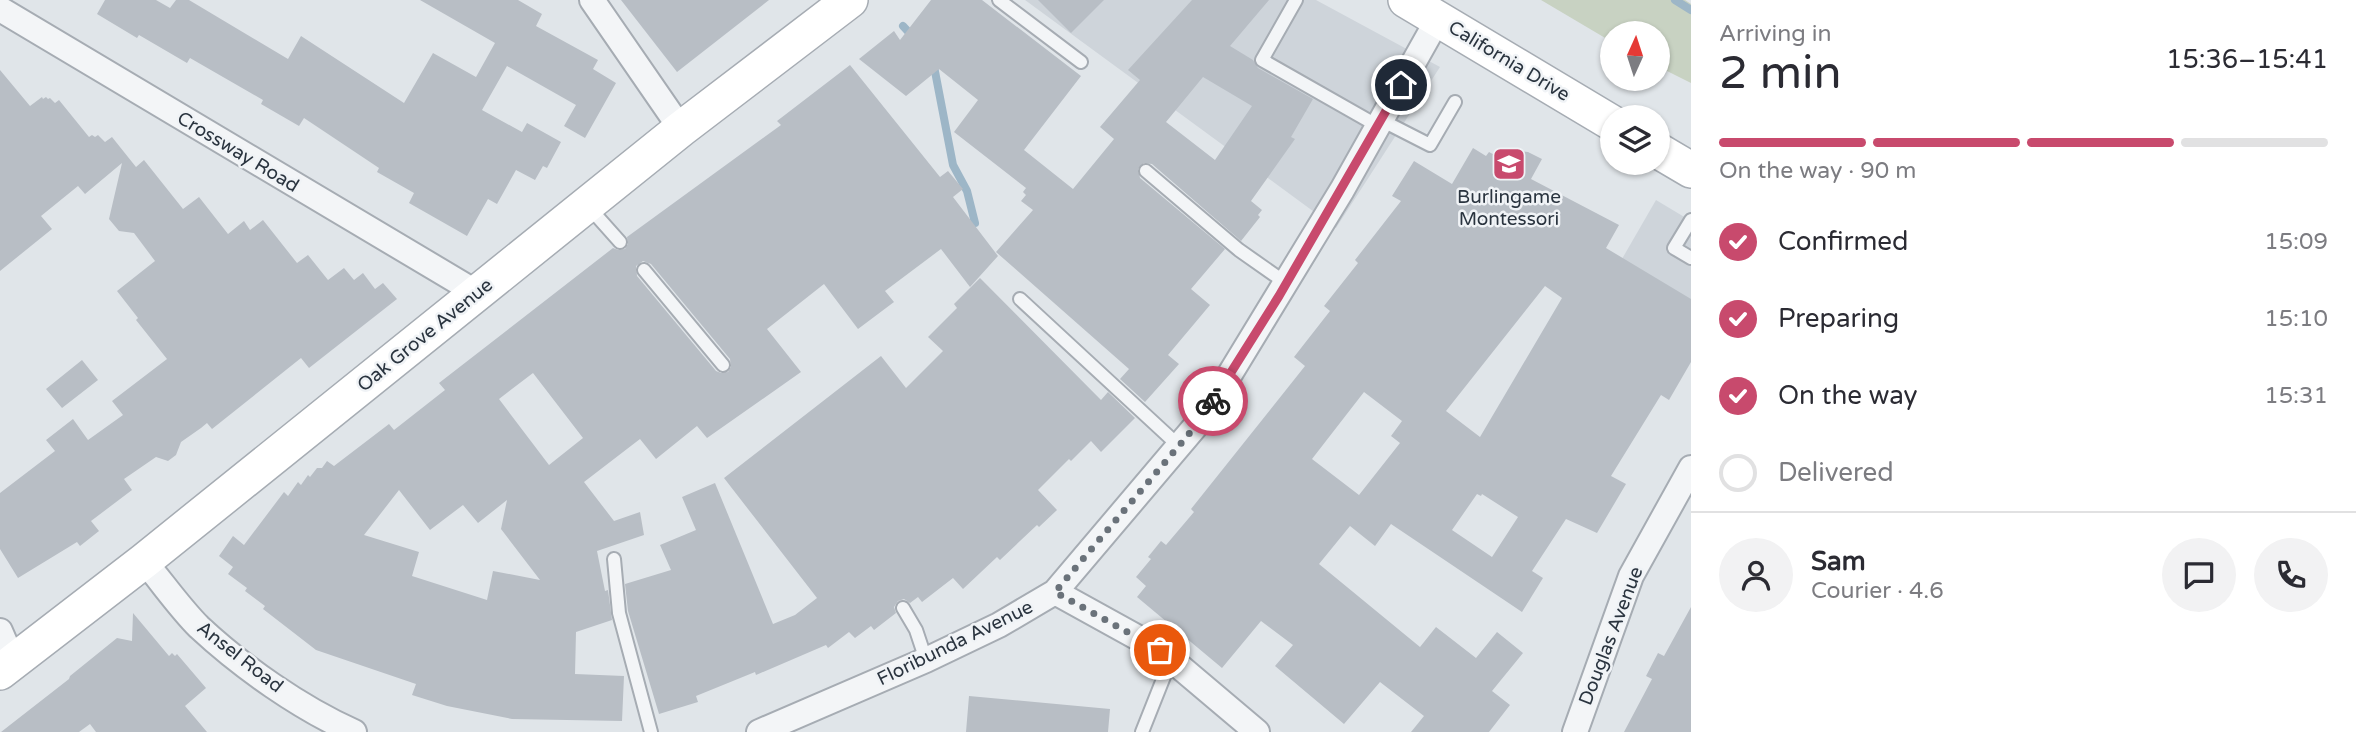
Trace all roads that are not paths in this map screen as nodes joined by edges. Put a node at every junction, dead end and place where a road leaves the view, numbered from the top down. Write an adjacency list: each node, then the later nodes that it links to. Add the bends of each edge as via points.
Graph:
1 (592, 0): 12 (street)
2 (850, 0): 12 (street, Oak Grove Avenue)
3 (999, 0): 8 (lane)
4 (1296, 0): 11 (lane, via 1262,60)
5 (1406, 0): 7 (street, California Drive)
6 (0, 9): 22 (street, Crossway Road)
7 (1438, 19): 10 (street, California Drive); 11 (street, Floribunda Avenue)
8 (1081, 62)
9 (1455, 102): 11 (lane, via 1430,145)
10 (1600, 116)
11 (1380, 123): 21 (street, Floribunda Avenue)
12 (681, 130): 16 (street, Oak Grove Avenue)
13 (1670, 158): 14 (street)
14 (1691, 170)
15 (1146, 171): 21 (lane, via 1239,250)
16 (587, 205): 18 (lane); 22 (street, Oak Grove Avenue)
17 (1691, 220): 19 (lane, via 1674,248)
18 (620, 242)
19 (1691, 258)
20 (644, 270): 24 (lane)
21 (1286, 283): 25 (street, Floribunda Avenue, via 1205,415)
22 (477, 293): 28 (street, Oak Grove Avenue)
23 (1020, 299): 25 (lane)
24 (723, 365)
25 (1179, 446): 29 (street, Floribunda Avenue)
26 (1691, 467): 39 (street, Douglas Avenue, via 1631,576)
27 (614, 559): 36 (lane, via 619,613)
28 (144, 561): 31 (street, Oak Grove Avenue); 35 (street, Ansel Road, via 198,626 263,679)
29 (1055, 592): 32 (street); 33 (street, Floribunda Avenue)
30 (903, 608): 33 (lane)
31 (4, 655)
32 (1171, 659): 34 (street); 38 (lane)
33 (926, 660): 37 (street, Floribunda Avenue)
34 (1246, 728)
35 (354, 732)
36 (651, 732)
37 (759, 732)
38 (1142, 732)
39 (1575, 732)

